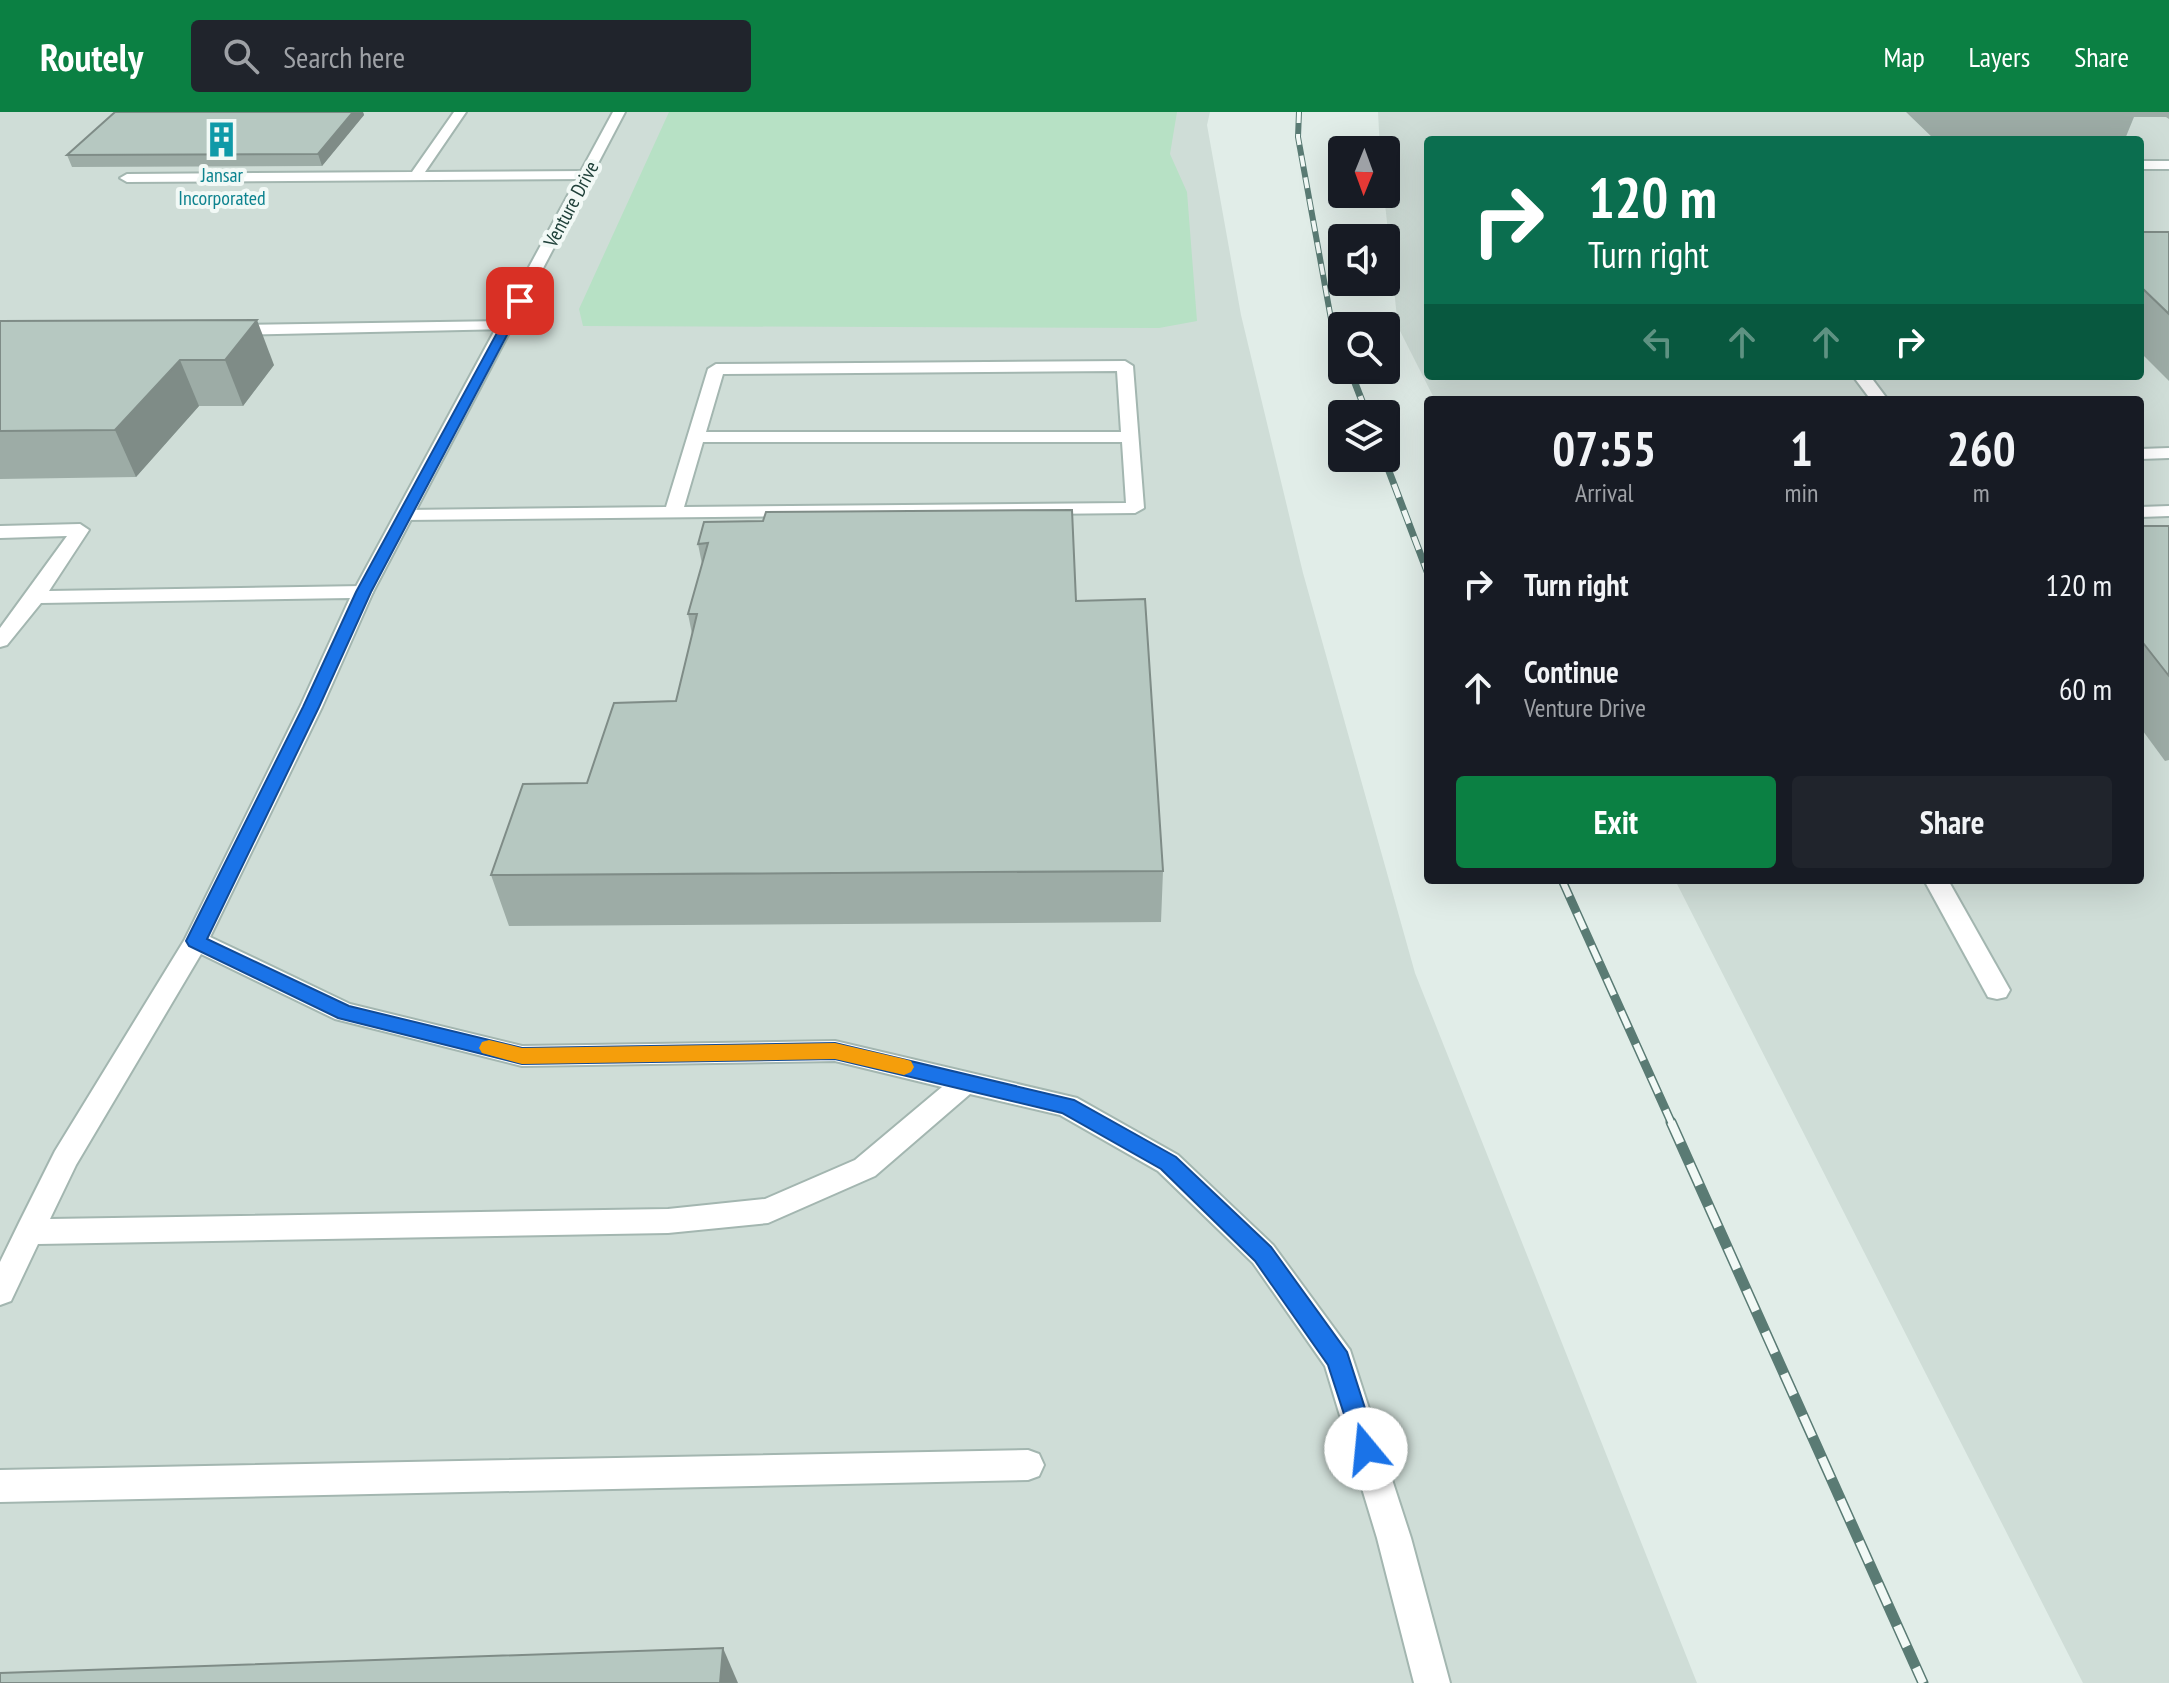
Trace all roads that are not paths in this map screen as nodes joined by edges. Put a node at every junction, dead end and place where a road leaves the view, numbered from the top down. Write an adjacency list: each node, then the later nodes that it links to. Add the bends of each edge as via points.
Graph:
1 (460, 112): 6 (street)
2 (619, 112): 5 (street, Venture Drive)
3 (2144, 165): 4 (street)
4 (2169, 165)
5 (586, 175): 6 (street); 8 (street, Venture Drive)
6 (416, 176): 7 (street)
7 (127, 178)
8 (506, 326): 9 (street); 19 (street, Venture Drive)
9 (219, 330)
10 (1864, 380): 11 (street)
11 (1877, 396)
12 (696, 437): 13 (street); 13 (street, via 716,369 1125,366); 18 (street)
13 (1130, 437): 18 (street, via 1135,508)
14 (2169, 453): 15 (street)
15 (2144, 454)
16 (2169, 511): 17 (street)
17 (2144, 512)
18 (673, 513): 19 (street)
19 (405, 515): 21 (street, Venture Drive)
20 (0, 532): 22 (street, via 80,530)
21 (363, 592): 22 (street); 25 (street, Venture Drive)
22 (35, 597): 23 (street)
23 (0, 641)
24 (1938, 884): 26 (street)
25 (196, 941): 27 (street, via 344,1012 522,1056 835,1051); 28 (street, Venture Drive, via 65,1159)
26 (1997, 990)
27 (967, 1081): 28 (street, via 865,1168 768,1211 668,1221); 32 (street, via 1067,1106 1168,1163 1263,1254 1339,1360)
28 (29, 1232): 29 (street, Venture Drive)
29 (0, 1292)
30 (1028, 1465): 31 (street)
31 (0, 1486)
32 (1432, 1683)

